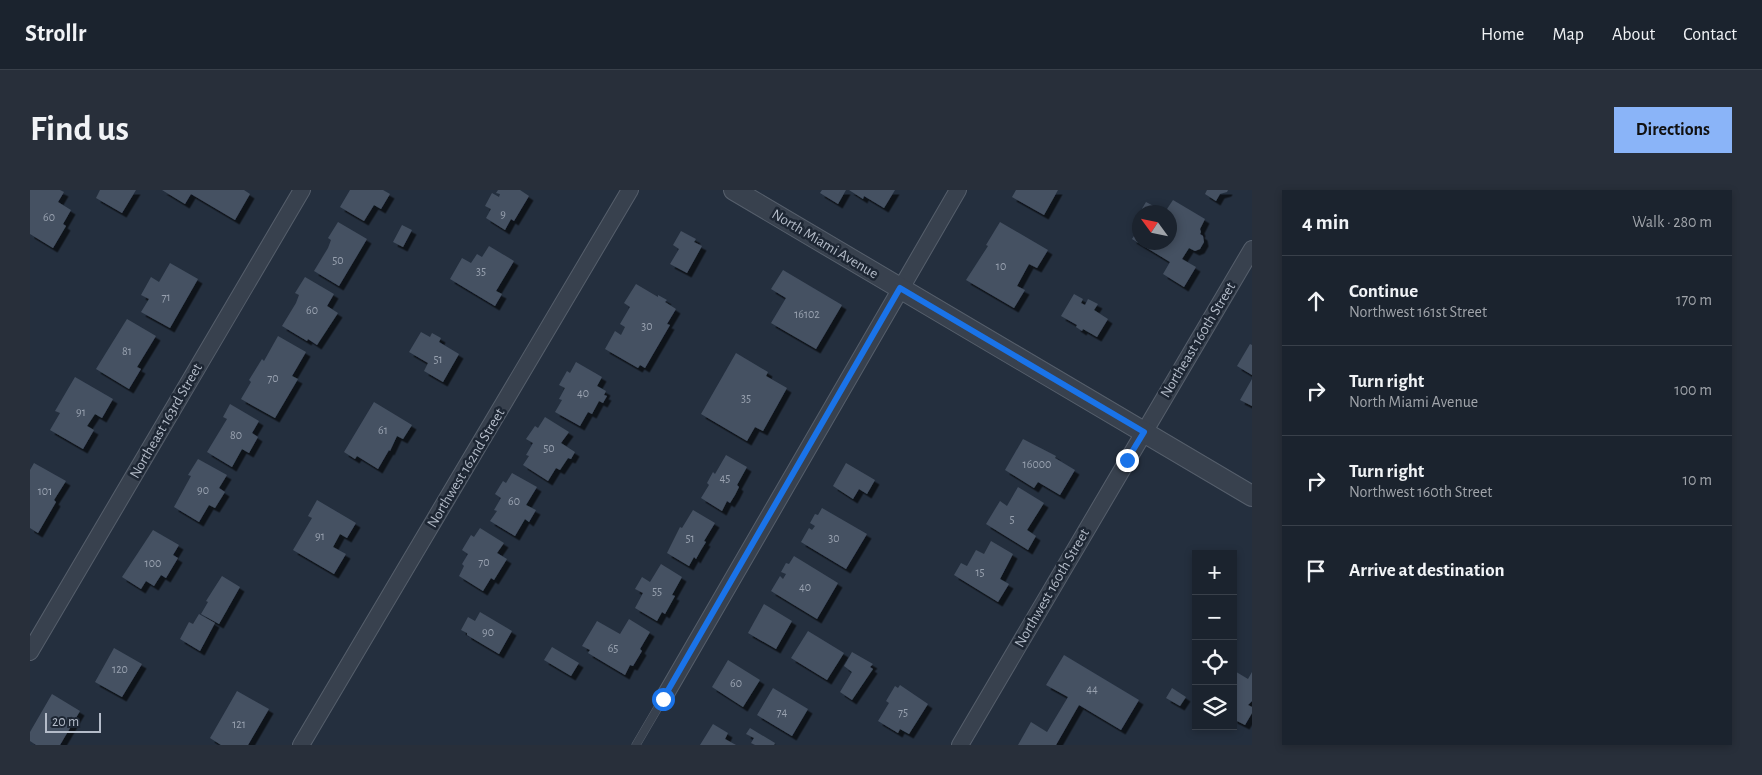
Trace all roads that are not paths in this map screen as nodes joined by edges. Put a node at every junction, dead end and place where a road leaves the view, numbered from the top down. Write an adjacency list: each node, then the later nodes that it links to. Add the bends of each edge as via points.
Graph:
1 (302, 190): 9 (street, Northeast 163rd Street)
2 (630, 190): 11 (street, Northwest 162nd Street)
3 (734, 190): 6 (street, North Miami Avenue)
4 (958, 190): 6 (street)
5 (1252, 249): 7 (street, Northeast 160th Street)
6 (900, 288): 7 (street, North Miami Avenue); 10 (street)
7 (1144, 432): 8 (street, North Miami Avenue); 13 (street, Northwest 160th Street)
8 (1252, 496)
9 (30, 652)
10 (663, 699): 12 (lane)
11 (301, 745)
12 (636, 745)
13 (960, 745)

